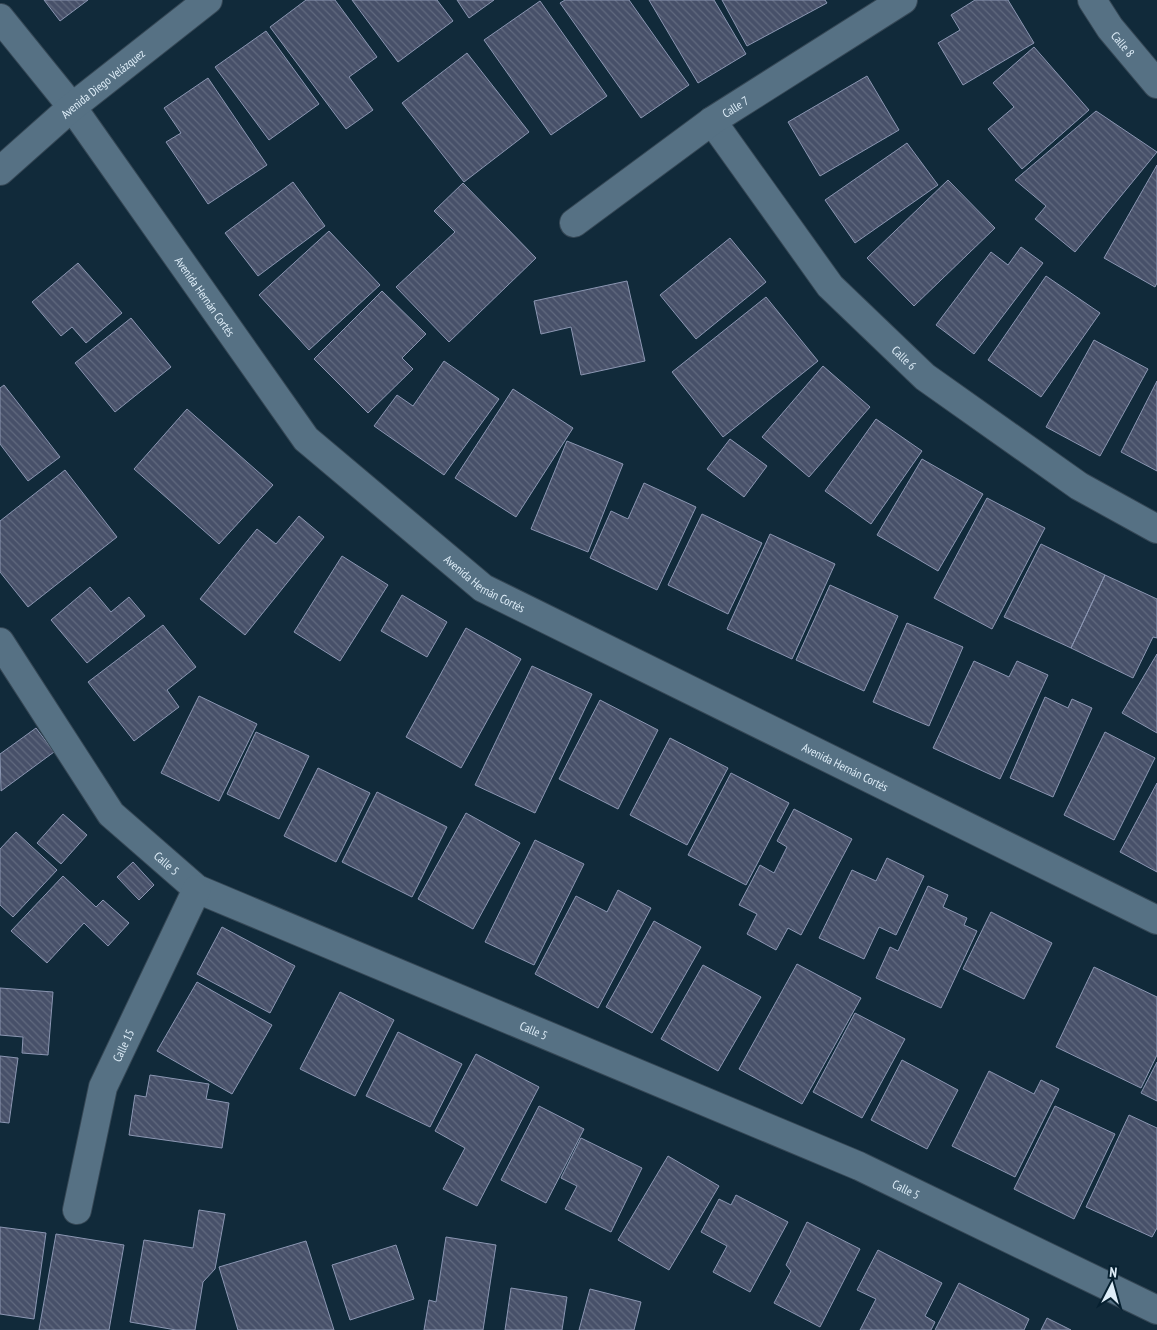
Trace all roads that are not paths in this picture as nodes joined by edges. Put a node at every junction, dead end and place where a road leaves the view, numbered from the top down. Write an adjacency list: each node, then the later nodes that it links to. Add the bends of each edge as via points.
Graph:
1 (208, 0): 6 (street, Avenida Diego Velázquez)
2 (903, 0): 7 (street, Calle 7)
3 (1092, 0): 5 (street, Calle 8, via 1110,28)
4 (0, 18): 6 (street, Avenida Hernán Cortés)
5 (1157, 84)
6 (72, 107): 8 (street, Avenida Diego Velázquez); 13 (street, Avenida Hernán Cortés, via 306,440 483,588)
7 (712, 121): 9 (street, Calle 7); 10 (street, Calle 6, via 830,286 925,377 1079,486)
8 (0, 172)
9 (574, 223)
10 (1157, 529)
11 (0, 642): 12 (street, Calle 5, via 111,814)
12 (197, 890): 14 (street, Calle 15, via 103,1087); 15 (street, Calle 5, via 858,1166)
13 (1157, 920)
14 (77, 1210)
15 (1157, 1310)

